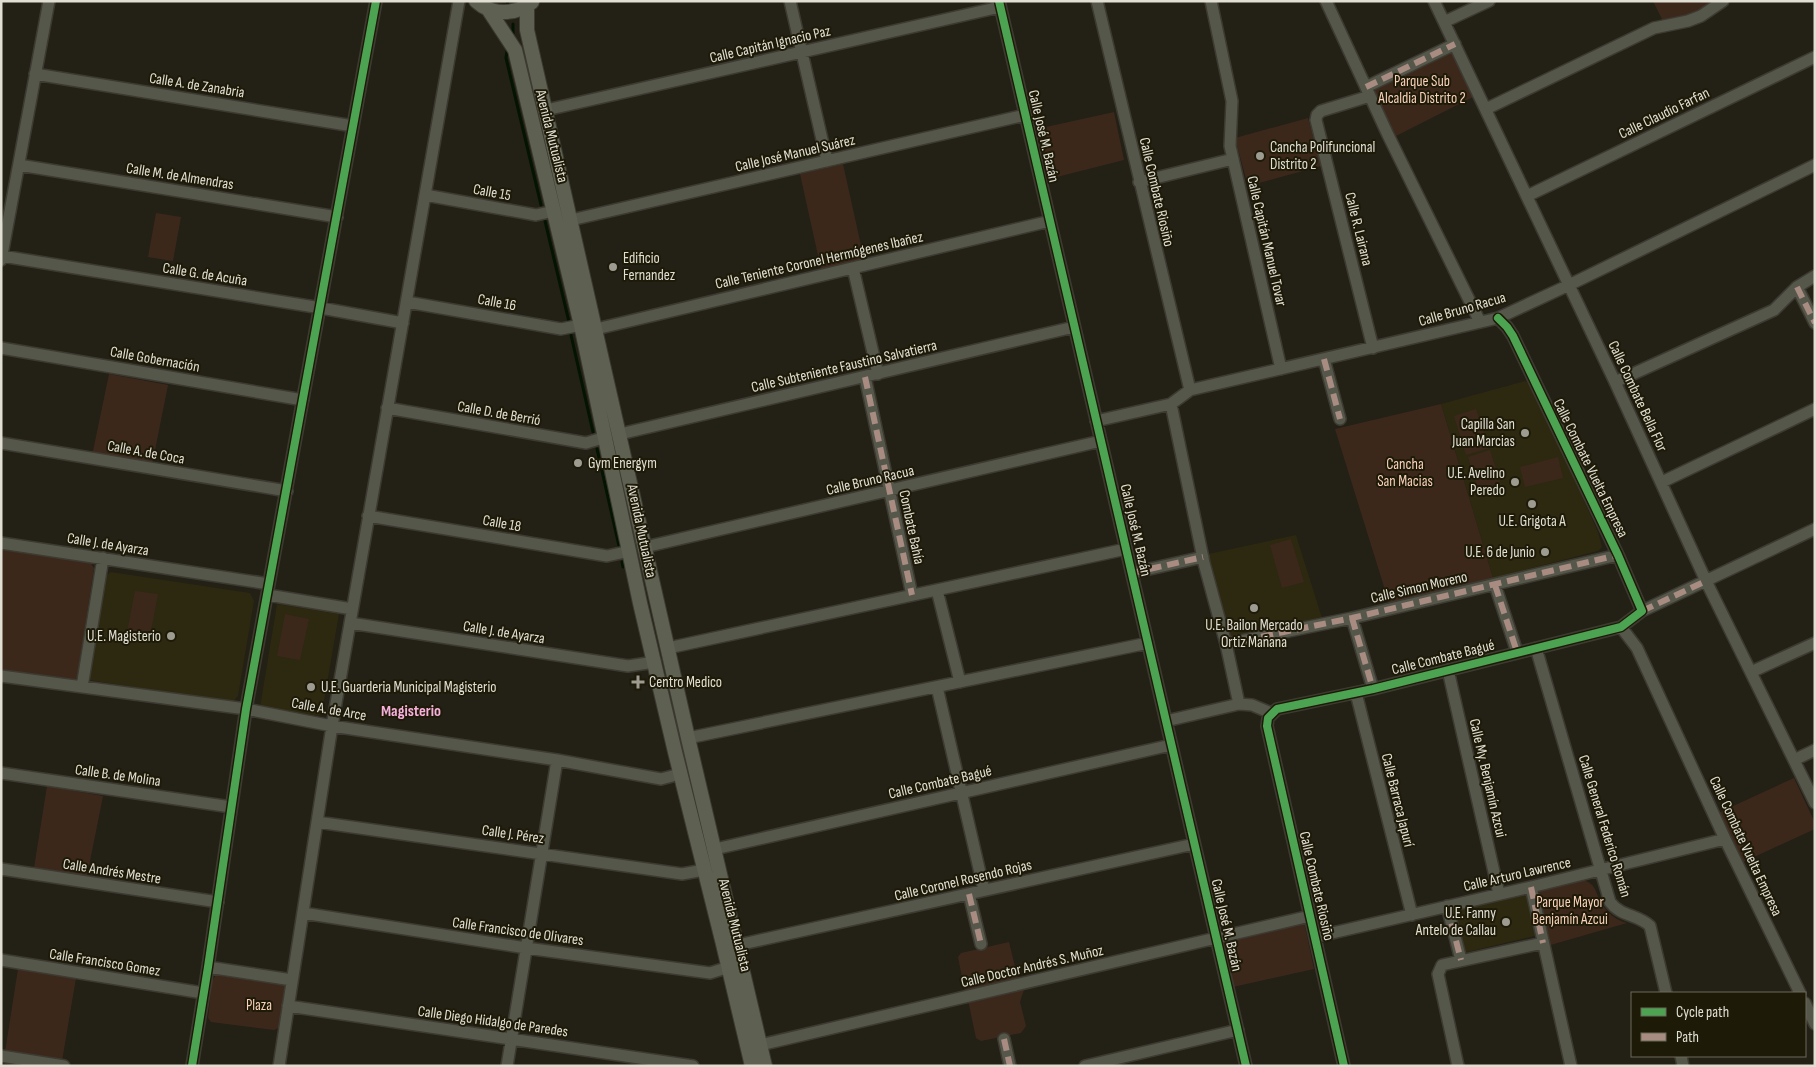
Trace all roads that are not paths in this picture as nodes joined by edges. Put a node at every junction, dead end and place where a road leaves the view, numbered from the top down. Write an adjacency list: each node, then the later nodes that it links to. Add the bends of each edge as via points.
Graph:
1 (49, 1): 19 (street)
2 (376, 1): 24 (street)
3 (459, 1): 30 (street)
4 (476, 1): 14 (main road)
5 (790, 1): 17 (street)
6 (1097, 1): 29 (street, Calle Combate Riosiño)
7 (1211, 1): 25 (street, Calle Capitán Manuel Tovar, via 1232,101)
8 (1326, 1): 20 (street)
9 (1434, 1): 15 (street, Calle Combate Bella Flor)
10 (1489, 1): 15 (street)
11 (1723, 1): 21 (street, via 1701,16 1654,28)
12 (530, 4): 14 (main road, via 508,12); 22 (main road, Avenida Mutualista, via 528,30)
13 (999, 4): 17 (street, Calle Capitán Ignacio Paz); 23 (street, Calle José M. Bazán)
14 (488, 9): 32 (main road, Avenida Mutualista, via 515,50)
15 (1444, 22): 16 (street, Calle Combate Bella Flor)
16 (1455, 44): 20 (street, Calle R. Lairana); 21 (street, Calle Combate Bella Flor)
17 (802, 52): 22 (street, Calle Capitán Ignacio Paz); 26 (street)
18 (1815, 57): 31 (street, Calle Claudio Farfan)
19 (36, 74): 24 (street, Calle A. de Zanabria); 27 (street)
20 (1368, 92): 45 (street); 52 (street, Calle R. Lairana, via 1321,111 1316,120)
21 (1486, 109): 31 (street, Calle Combate Bella Flor)
22 (546, 110): 34 (main road, Avenida Mutualista)
23 (1025, 115): 26 (street, Calle José Manuel Suárez); 35 (street, Calle José M. Bazán)
24 (353, 126): 33 (street)
25 (1232, 158): 29 (street); 54 (street, Calle Capitán Manuel Tovar)
26 (827, 161): 34 (street, Calle José Manuel Suárez)
27 (19, 165): 33 (street, Calle M. de Almendras); 36 (street)
28 (1815, 165): 40 (street, Calle Bruno Racua)
29 (1139, 182): 58 (street, Calle Combate Riosiño)
30 (425, 195): 32 (street, Calle 15, via 536,215); 42 (street)
31 (1527, 196): 40 (street, Calle Combate Bella Flor)
32 (554, 210): 48 (main road, Avenida Mutualista)
33 (337, 217): 43 (street)
34 (571, 220): 50 (main road, Avenida Mutualista)
35 (1050, 221): 38 (street, Calle Teniente Coronel Hermógenes Ibañez); 49 (street, Calle José M. Bazán)
36 (5, 223): 37 (street)
37 (2, 258): 43 (street, Calle G. de Acuña)
38 (853, 268): 50 (street, Calle Teniente Coronel Hermógenes Ibañez); 55 (street)
39 (1815, 276): 41 (street)
40 (1569, 285): 44 (street, Calle Bruno Racua); 57 (street, Calle Combate Bella Flor)
41 (1797, 286): 46 (street); 57 (street, via 1774,310)
42 (407, 302): 47 (street); 48 (street, Calle 16, via 561,329)
43 (321, 308): 47 (street, Calle G. de Acuña); 59 (street)
44 (1498, 318): 45 (street, Calle Bruno Racua); 78 (street, Calle Combate Vuelta Empresa, via 1513,336)
45 (1480, 322): 52 (street, Calle Bruno Racua)
46 (1815, 322)
47 (403, 323): 61 (street)
48 (581, 325): 66 (main road, Avenida Mutualista)
49 (1074, 328): 55 (street, Calle Subteniente Faustino Salvatierra); 64 (street, Calle José M. Bazán)
50 (596, 329): 65 (main road, Avenida Mutualista)
51 (1, 348): 59 (street, Calle Gobernación)
52 (1373, 348): 53 (street, Calle Bruno Racua)
53 (1324, 359): 54 (street, Calle Bruno Racua); 63 (street)
54 (1281, 369): 58 (street, Calle Bruno Racua)
55 (878, 374): 56 (street, Calle Subteniente Faustino Salvatierra)
56 (866, 377): 65 (street, Calle Subteniente Faustino Salvatierra); 71 (street, Combate Bahía)
57 (1615, 382): 69 (street, Calle Combate Bella Flor)
58 (1190, 390): 60 (street, Calle Bruno Racua)
59 (303, 400): 70 (street)
60 (1171, 404): 64 (street, Calle Bruno Racua); 79 (street)
61 (387, 408): 66 (street, Calle D. de Berrió, via 586,443); 72 (street)
62 (1815, 408): 69 (street)
63 (1340, 419)
64 (1096, 421): 67 (street, Calle José M. Bazán)
65 (620, 434): 75 (main road, Avenida Mutualista)
66 (606, 437): 77 (main road, Avenida Mutualista)
67 (1101, 441): 71 (street, Calle Bruno Racua); 76 (street, Calle José M. Bazán)
68 (1, 443): 70 (street, Calle A. de Coca)
69 (1662, 482): 82 (street, Calle Combate Bella Flor)
70 (286, 491): 84 (street)
71 (889, 491): 75 (street, Calle Bruno Racua); 86 (street, Combate Bahía)
72 (368, 516): 77 (street, Calle 18, via 607,556); 88 (street)
73 (1815, 528): 82 (street)
74 (1, 543): 80 (street, Calle J. de Ayarza)
75 (645, 547): 96 (main road, Avenida Mutualista)
76 (1126, 549): 81 (street, Calle José M. Bazán); 85 (street)
77 (630, 551): 87 (main road, Avenida Mutualista)
78 (1618, 555): 83 (street, Calle Simon Moreno); 89 (street, Calle Combate Vuelta Empresa)
79 (1203, 557): 81 (street); 95 (street)
80 (103, 558): 84 (street, Calle J. de Ayarza); 104 (street)
81 (1132, 573): 93 (street, Calle José M. Bazán)
82 (1706, 580): 89 (street); 101 (street, Calle Combate Bella Flor)
83 (1496, 585): 90 (street, Calle Simon Moreno); 98 (street)
84 (268, 590): 88 (street, Calle J. de Ayarza); 109 (street)
85 (937, 590): 86 (street); 103 (street)
86 (912, 595): 96 (street)
87 (640, 603): 96 (main road, via 650,610 659,642); 99 (main road, Avenida Mutualista)
88 (352, 609): 91 (street)
89 (1642, 611): 92 (street)
90 (1352, 618): 95 (street, Calle Simon Moreno); 106 (street)
91 (350, 623): 99 (street, Calle J. de Ayarza, via 628,666); 113 (street)
92 (1621, 627): 97 (street, Calle Combate Bagué); 125 (street, Calle Combate Vuelta Empresa, via 1637,648)
93 (1148, 643): 103 (street); 112 (street, Calle José M. Bazán)
94 (1815, 643): 101 (street)
95 (1226, 644): 108 (street)
96 (668, 648): 110 (main road, Avenida Mutualista)
97 (1536, 648): 98 (street, Calle Combate Bagué); 131 (street, Calle General Federico Román)
98 (1517, 652): 100 (street, Calle Combate Bagué)
99 (655, 662): 110 (main road, via 668,673 674,704); 120 (main road, Avenida Mutualista)
100 (1448, 670): 106 (street, Calle Combate Bagué); 135 (street, Calle My. Benjamín Azcui)
101 (1751, 672): 118 (street, Calle Combate Bella Flor)
102 (1, 676): 104 (street, Calle A. de Arce)
103 (960, 682): 105 (street)
104 (82, 687): 109 (street, Calle A. de Arce)
105 (937, 687): 114 (street); 121 (street)
106 (1373, 689): 107 (street, Calle Combate Bagué)
107 (1356, 693): 111 (street, Calle Combate Bagué, via 1277,709); 139 (street, Calle Barraca Japurí)
108 (1239, 704): 111 (street, via 1252,705); 112 (street)
109 (246, 709): 113 (street, Calle A. de Arce); 123 (street)
110 (682, 712): 114 (main road, Avenida Mutualista)
111 (1271, 713): 140 (street, Calle Combate Riosiño, via 1267,726)
112 (1166, 721): 115 (street, Calle José M. Bazán)
113 (332, 726): 117 (street, Calle A. de Arce); 124 (street)
114 (688, 738): 127 (main road, Avenida Mutualista)
115 (1172, 745): 121 (street, Calle Combate Bagué); 126 (street, Calle José M. Bazán)
116 (1815, 750): 118 (street)
117 (556, 760): 120 (street, Calle A. de Arce, via 661,778); 128 (street)
118 (1794, 760): 122 (street, Calle Combate Bella Flor)
119 (1, 773): 123 (street, Calle B. de Molina)
120 (680, 774): 130 (main road, Avenida Mutualista)
121 (962, 793): 127 (street, Calle Combate Bagué); 133 (street)
122 (1815, 803)
123 (231, 807): 136 (street)
124 (317, 822): 128 (street, Calle J. Pérez); 138 (street)
125 (1725, 839): 131 (street, Calle Arturo Lawrence); 153 (street, Calle Combate Vuelta Empresa)
126 (1194, 844): 133 (street, Calle Coronel Rosendo Rojas); 142 (street, Calle José M. Bazán)
127 (715, 849): 145 (main road, Avenida Mutualista)
128 (542, 853): 130 (street, Calle J. Pérez, via 682,874); 146 (street)
129 (1, 869): 136 (street, Calle Andrés Mestre)
130 (704, 870): 150 (main road, Avenida Mutualista)
131 (1601, 870): 132 (street, Calle Arturo Lawrence); 152 (street, Calle General Federico Román, via 1610,902 1615,908 1650,926)
132 (1531, 887): 135 (street, Calle Arturo Lawrence); 143 (street)
133 (984, 890): 134 (street, Calle Coronel Rosendo Rojas)
134 (969, 894): 144 (street); 145 (street, Calle Coronel Rosendo Rojas)
135 (1499, 894): 137 (street, Calle Arturo Lawrence)
136 (218, 902): 149 (street)
137 (1447, 906): 139 (street, Calle Arturo Lawrence); 148 (street)
138 (303, 913): 146 (street, Calle Francisco de Olivares); 151 (street)
139 (1412, 915): 141 (street, Calle Arturo Lawrence)
140 (1310, 916): 141 (street, Calle Combate Riosiño); 142 (street, Calle Doctor Andrés S. Muñoz)
141 (1315, 937): 172 (street, Calle Combate Riosiño)
142 (1216, 938): 158 (street, Calle José M. Bazán); 161 (street, Calle Doctor Andrés S. Muñoz)
143 (1543, 942): 148 (street); 174 (street)
144 (981, 944)
145 (738, 945): 161 (main road, Avenida Mutualista)
146 (526, 948): 150 (street, Calle Francisco de Olivares, via 710,973); 159 (street)
147 (1, 960): 154 (street, Calle Francisco Gomez)
148 (1460, 960): 173 (street, via 1442,965 1438,974)
149 (208, 967): 151 (street); 154 (street)
150 (729, 967): 168 (main road, Avenida Mutualista)
151 (292, 980): 155 (street)
152 (1666, 992)
153 (1800, 992)
154 (203, 993): 164 (street)
155 (288, 1006): 159 (street, Calle Diego Hidalgo de Paredes); 165 (street)
156 (1806, 1006): 157 (street)
157 (1815, 1024)
158 (1238, 1030): 170 (street); 171 (street, Calle José M. Bazán)
159 (512, 1039): 166 (street); 167 (street, Calle Diego Hidalgo de Paredes)
160 (1004, 1039): 169 (street)
161 (760, 1045): 168 (main road, Avenida Mutualista)
162 (1, 1056): 163 (street)
163 (64, 1066)
164 (192, 1066)
165 (279, 1066)
166 (508, 1066)
167 (693, 1066)
168 (754, 1066)
169 (1010, 1066)
170 (1085, 1066)
171 (1246, 1066)
172 (1344, 1066)
173 (1458, 1066)
174 (1571, 1066)

